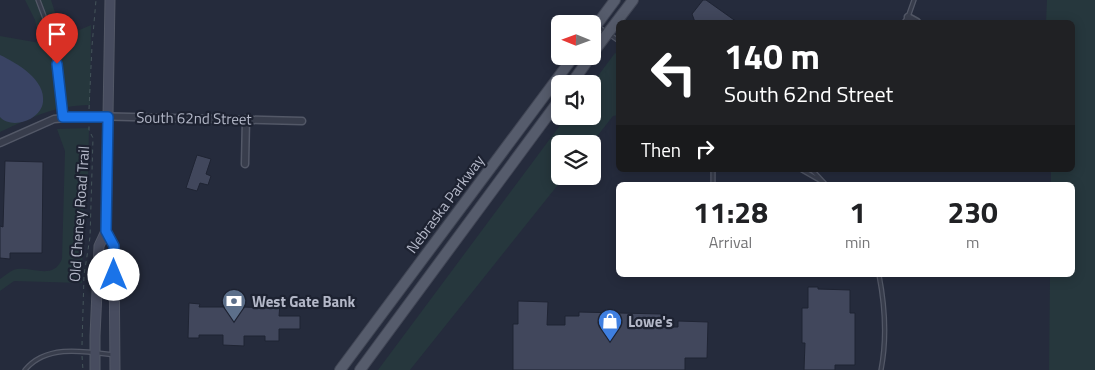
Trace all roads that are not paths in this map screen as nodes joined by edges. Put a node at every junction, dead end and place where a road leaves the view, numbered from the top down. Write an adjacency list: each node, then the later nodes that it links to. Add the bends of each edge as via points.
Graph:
1 (38, 0): 18 (lane, via 52,36)
2 (110, 0): 19 (main road)
3 (615, 0): 6 (main road)
4 (633, 0): 9 (main road)
5 (914, 0): 10 (lane)
6 (606, 13): 7 (main road); 8 (lane)
7 (601, 19)
8 (616, 20)
9 (619, 20)
10 (906, 20)
11 (616, 24): 13 (main road)
12 (601, 31): 13 (lane)
13 (607, 34): 14 (lane); 15 (main road)
14 (616, 39)
15 (601, 42)
16 (567, 65): 35 (main road, Nebraska Parkway)
17 (551, 111): 36 (main road, Nebraska Parkway)
18 (63, 117): 19 (street, South 62nd Street); 22 (street, South 62nd Street)
19 (108, 117): 20 (street, South 62nd Street); 28 (main road)
20 (246, 119): 21 (street, South 62nd Street); 23 (street)
21 (302, 121)
22 (0, 143)
23 (245, 164)
24 (806, 172): 26 (lane)
25 (814, 172): 27 (lane)
26 (823, 182)
27 (824, 182)
28 (106, 231): 30 (main road, via 99,246); 31 (main road, via 114,246)
29 (878, 277): 37 (lane, via 884,313)
30 (94, 352): 31 (lane); 32 (lane, via 47,354); 33 (main road)
31 (114, 355): 34 (main road)
32 (25, 370)
33 (95, 370)
34 (116, 370)
35 (340, 370)
36 (360, 370)
37 (881, 370)

